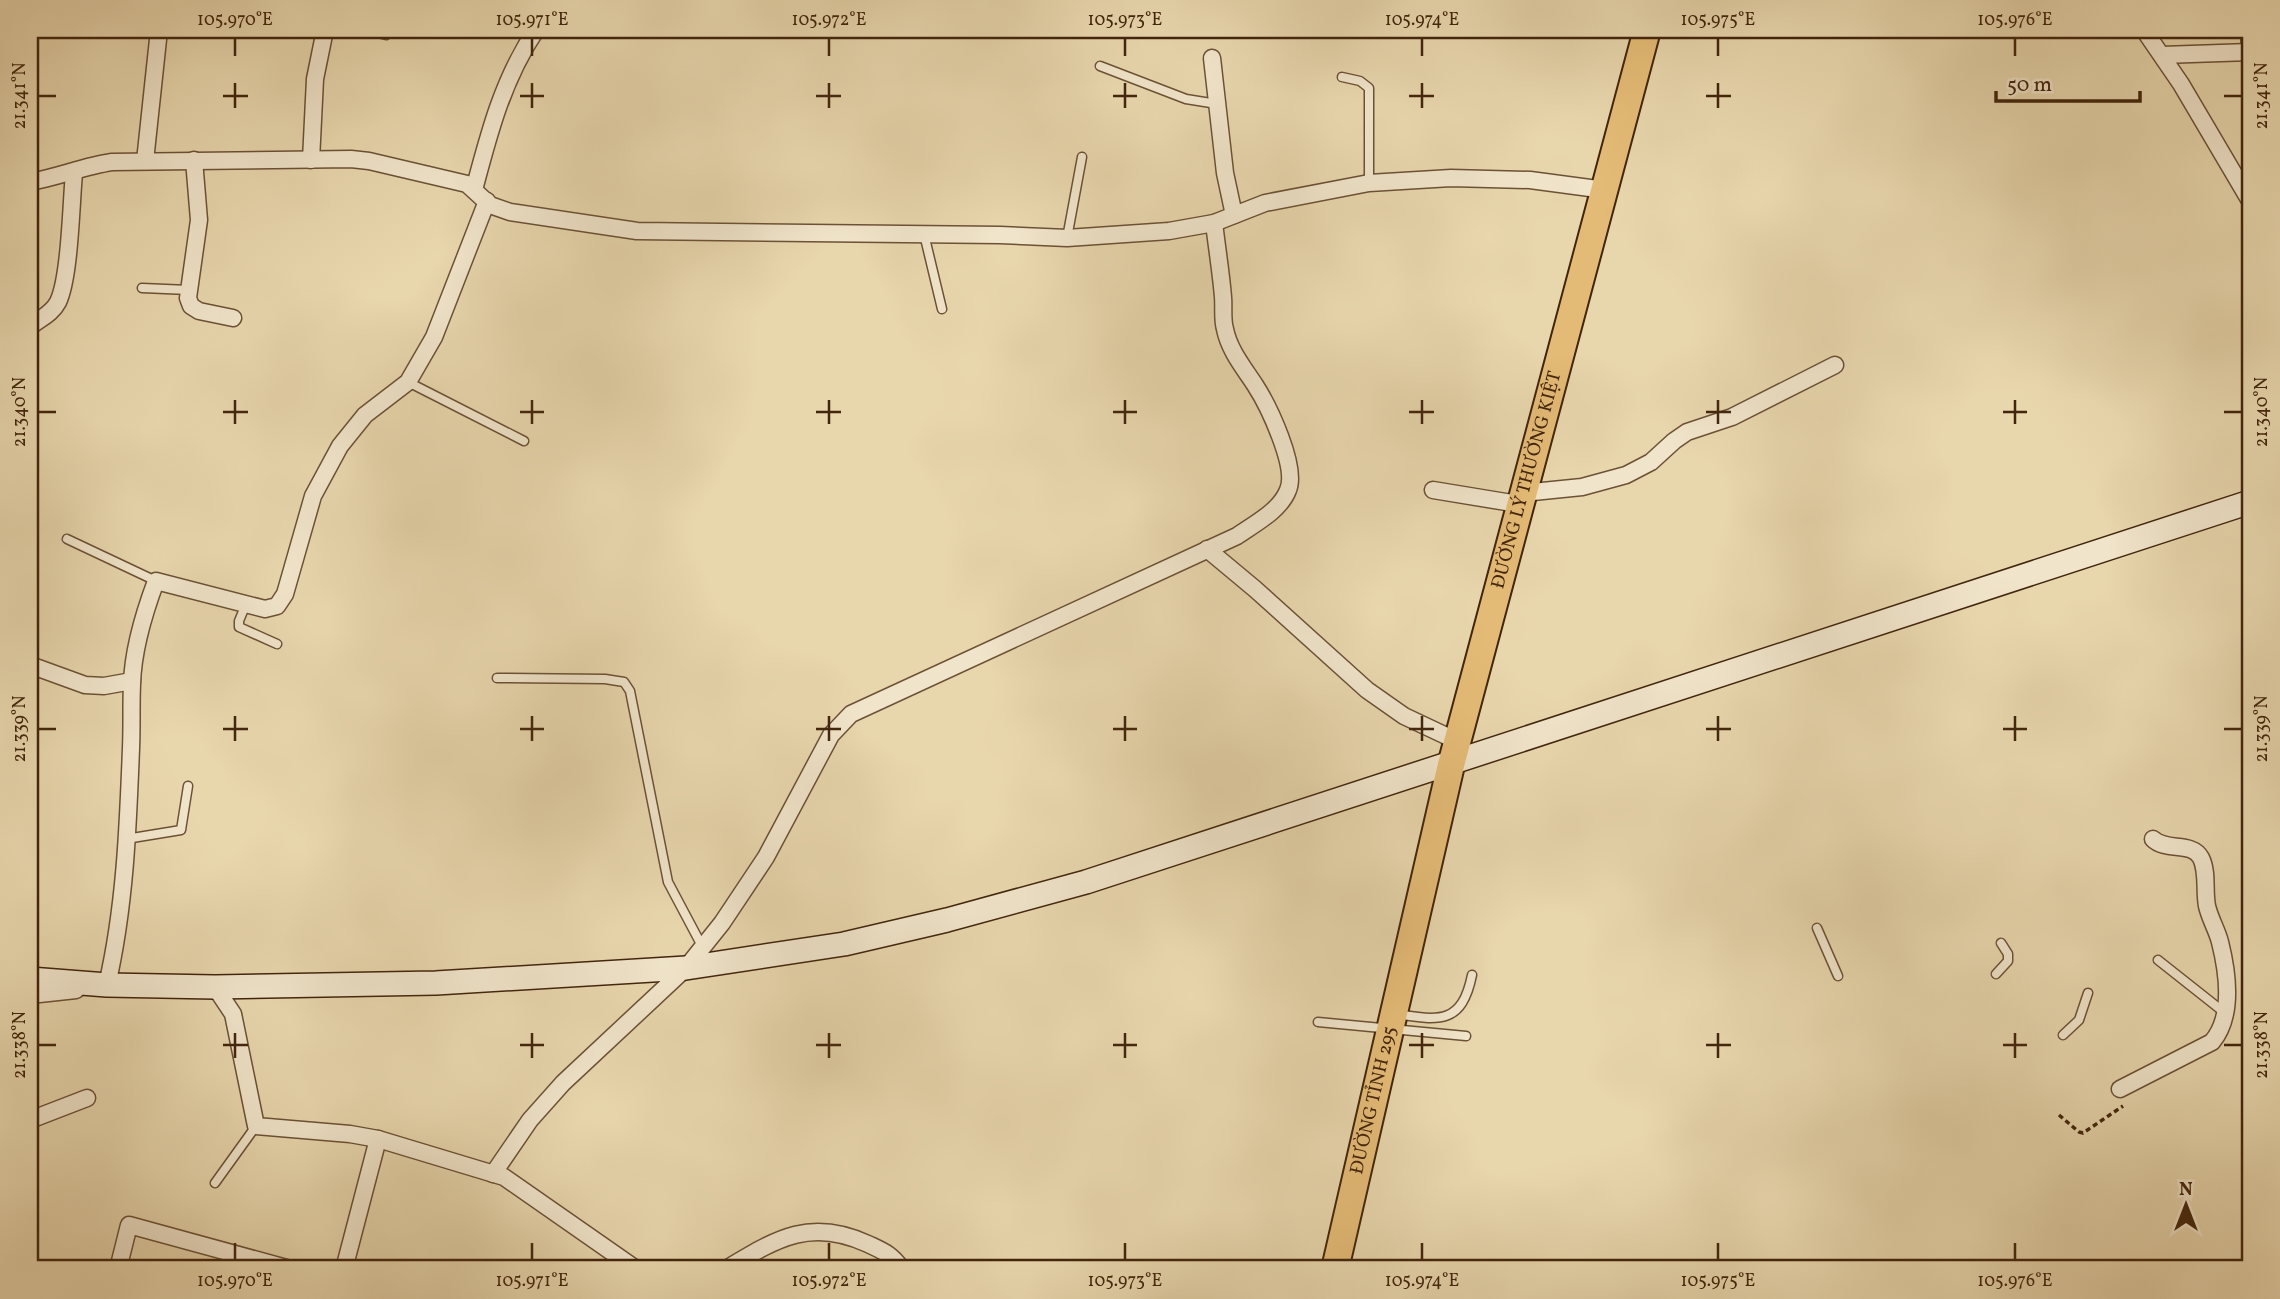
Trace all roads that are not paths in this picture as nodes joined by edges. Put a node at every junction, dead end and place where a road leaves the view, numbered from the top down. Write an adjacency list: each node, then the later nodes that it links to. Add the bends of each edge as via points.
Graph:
1 (159, 30): 18 (street)
2 (325, 30): 17 (street, via 314,79)
3 (364, 30): 8 (lane)
4 (536, 30): 22 (street, via 505,87)
5 (2144, 30): 10 (street)
6 (2249, 30): 9 (street)
7 (1644, 31): 23 (main road, ĐƯỜNG LÝ THƯỜNG KIỆT)
8 (386, 35)
9 (2250, 50): 10 (street)
10 (2162, 55): 25 (street)
11 (1212, 58): 14 (street)
12 (1100, 66): 14 (lane, via 1186,99)
13 (1342, 77): 21 (lane, via 1369,88)
14 (1217, 104): 26 (street)
15 (1082, 157): 29 (lane)
16 (194, 160): 17 (street); 18 (street); 31 (street, via 198,220)
17 (311, 160): 22 (street, via 369,161 467,184)
18 (145, 161): 19 (street, via 91,165)
19 (74, 173): 20 (street); 34 (street, via 59,301)
20 (30, 182)
21 (1369, 183): 23 (street, via 1530,180); 26 (street, via 1265,203)
22 (474, 190): 24 (street)
23 (1605, 190): 39 (main road, ĐƯỜNG LÝ THƯỜNG KIỆT)
24 (487, 201): 28 (street, via 510,212 637,231); 36 (street, via 434,337)
25 (2250, 201)
26 (1234, 215): 27 (street)
27 (1214, 223): 29 (street); 42 (street, via 1225,329 1262,395 1290,474 1289,490 1266,517)
28 (924, 234): 29 (street); 32 (lane)
29 (1067, 238)
30 (142, 288): 31 (lane)
31 (189, 290): 33 (street, via 191,306)
32 (942, 309)
33 (233, 318)
34 (30, 327)
35 (1835, 365): 39 (street, via 1732,416 1688,432 1651,462 1626,475)
36 (408, 382): 37 (lane); 44 (street, via 365,415 340,446 313,496 285,594 277,606 265,609)
37 (524, 441)
38 (1433, 490): 39 (street, via 1513,503)
39 (1522, 497): 49 (main road, ĐƯỜNG LÝ THƯỜNG KIỆT)
40 (2250, 502): 49 (street)
41 (67, 539): 43 (lane)
42 (1207, 549): 49 (street, via 1367,690); 56 (street, via 851,714 831,735 766,857)
43 (156, 580): 44 (street); 48 (street)
44 (246, 604): 45 (lane, via 239,627)
45 (277, 644)
46 (30, 665): 48 (street, via 85,685)
47 (497, 678): 56 (lane, via 624,682 630,691 668,882)
48 (131, 681): 51 (street)
49 (1454, 753): 54 (main road, ĐƯỜNG LÝ THƯỜNG KIỆT); 58 (street, via 1086,882 844,944)
50 (188, 786): 51 (lane, via 181,830)
51 (126, 839): 63 (street, via 123,897)
52 (2152, 839): 67 (street, via 2164,847 2195,850 2201,857 2207,907 2220,942 2227,982)
53 (1817, 928): 61 (lane)
54 (1412, 931): 69 (main road, ĐƯỜNG TỈNH 295)
55 (2001, 943): 59 (lane, via 2008,961)
56 (702, 946): 58 (street)
57 (2158, 960): 67 (lane)
58 (686, 968): 64 (street, via 436,983); 77 (street, via 563,1083 530,1120)
59 (1996, 974)
60 (1472, 975): 69 (lane, via 1468,992 1454,1013)
61 (1838, 976)
62 (30, 979): 63 (street)
63 (107, 985): 64 (street); 66 (street)
64 (215, 987): 75 (street, via 233,1014)
65 (2088, 993): 70 (lane, via 2079,1020)
66 (30, 995)
67 (2226, 1014): 72 (street, via 2212,1042)
68 (1318, 1022): 69 (lane)
69 (1392, 1022): 71 (lane); 85 (main road, ĐƯỜNG TỈNH 295)
70 (2063, 1035)
71 (1466, 1036)
72 (2126, 1094)
73 (87, 1098): 74 (street)
74 (30, 1120)
75 (256, 1126): 76 (street); 78 (lane)
76 (378, 1139): 77 (street); 81 (street)
77 (493, 1174): 82 (street, via 504,1177)
78 (215, 1183)
79 (118, 1269): 80 (street, via 129,1225)
80 (289, 1269)
81 (344, 1269)
82 (636, 1269)
83 (726, 1269): 84 (street, via 771,1243 815,1230 849,1235 892,1255)
84 (902, 1269)
85 (1335, 1269)

